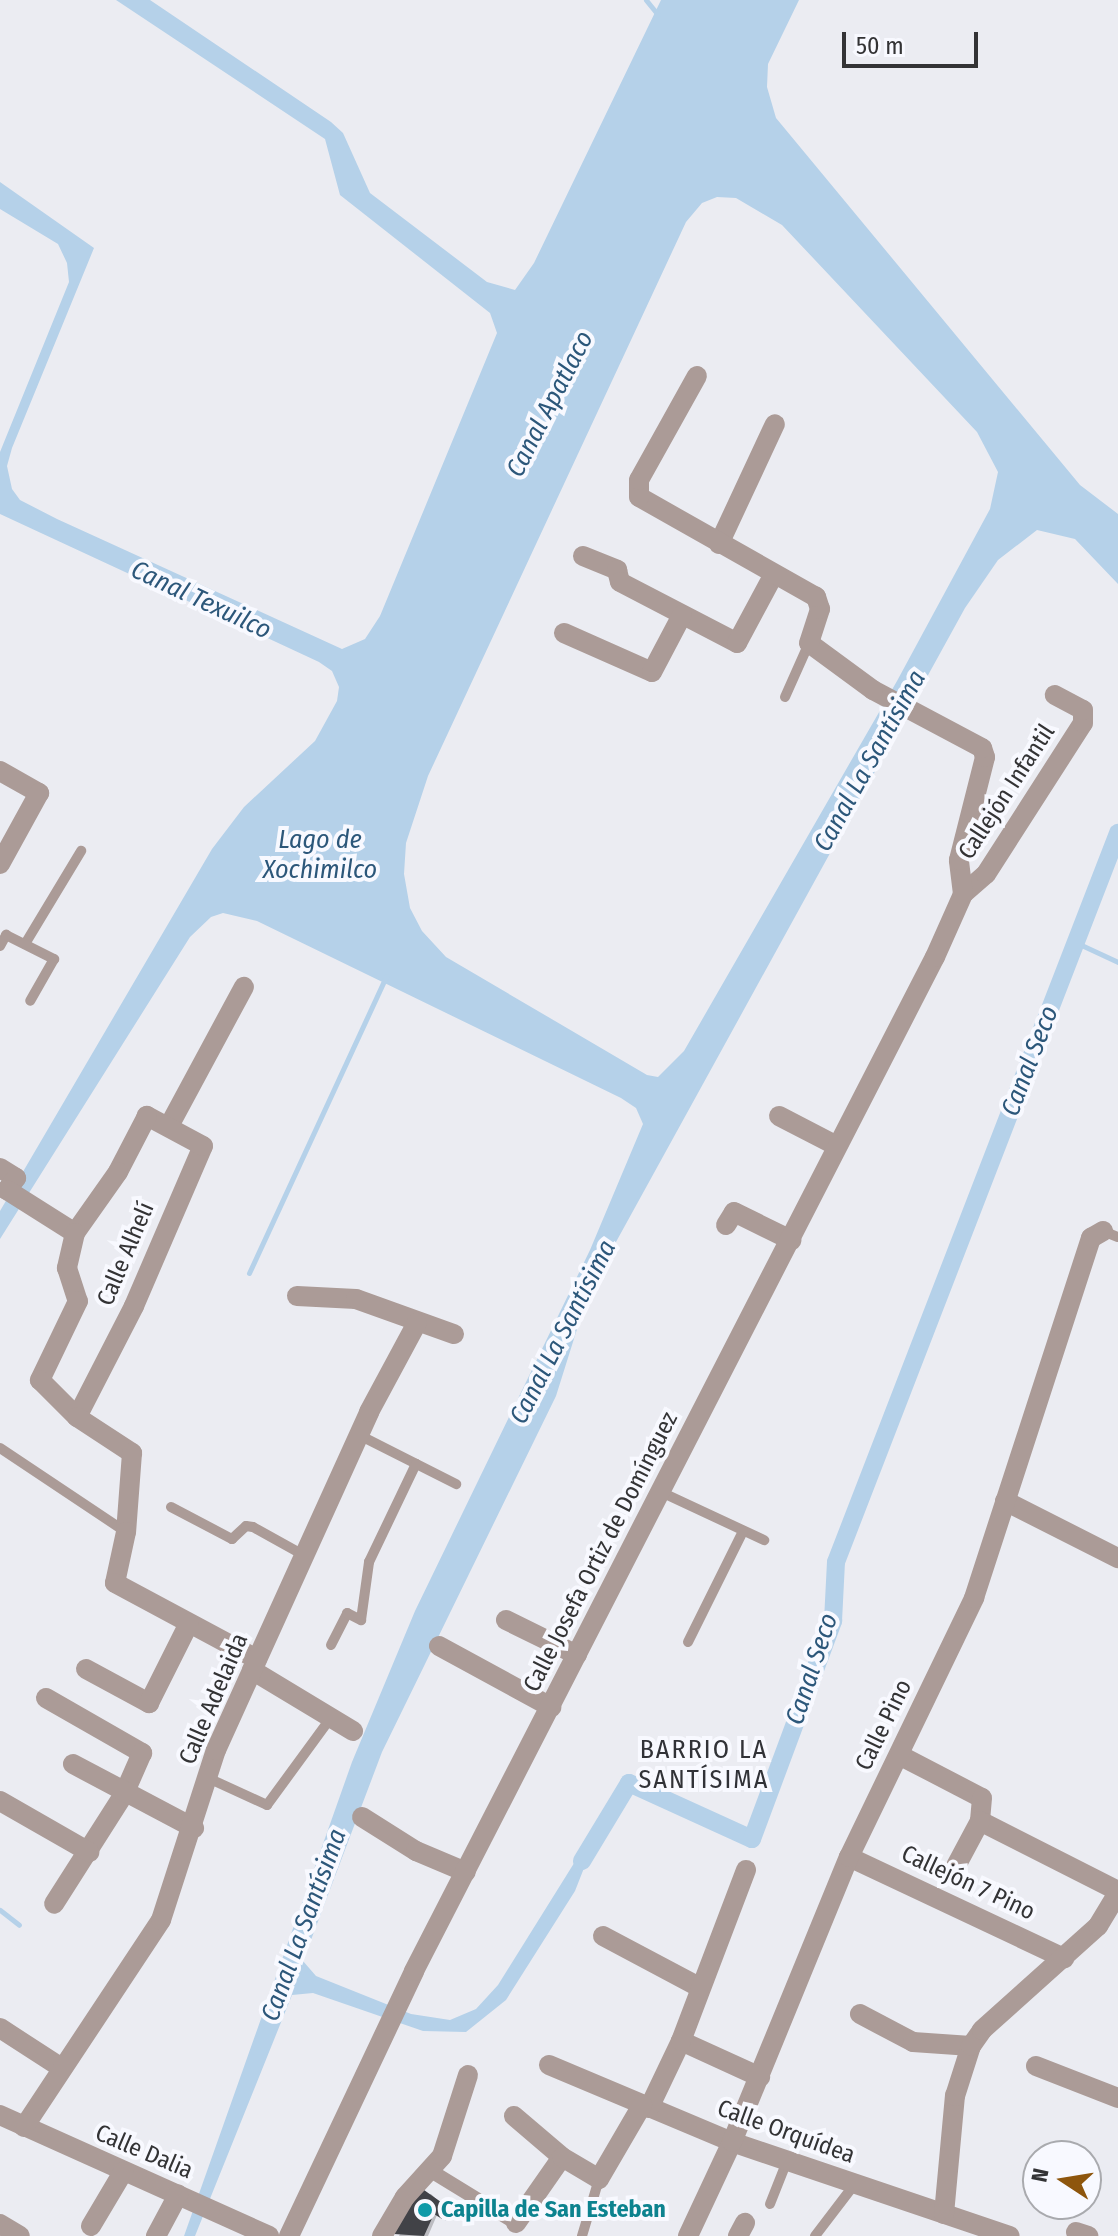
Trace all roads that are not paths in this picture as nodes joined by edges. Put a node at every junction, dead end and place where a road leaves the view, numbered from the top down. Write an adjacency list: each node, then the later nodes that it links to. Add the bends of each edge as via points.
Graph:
1 (697, 376): 3 (street, via 637,489 639,497)
2 (775, 424): 3 (street)
3 (719, 544): 5 (street)
4 (583, 556): 6 (street, via 617,570 620,582)
5 (774, 574): 6 (street, via 741,642); 8 (street, via 820,603)
6 (682, 615): 7 (street, via 652,672)
7 (564, 633)
8 (809, 643): 10 (lane); 14 (street, Callejón Infantil, via 873,690 982,748 959,860)
9 (1055, 695): 14 (street, Callejón Infantil, via 1083,710 1083,723 986,874)
10 (785, 697)
11 (0, 771): 13 (street, via 39,793)
12 (81, 851): 15 (lane)
13 (0, 864)
14 (963, 894): 21 (street, Calle Josefa Ortiz de Domínguez)
15 (25, 944): 16 (lane, via 6,935); 18 (lane, via 54,959)
16 (0, 946)
17 (244, 987): 20 (street)
18 (30, 1001)
19 (779, 1116): 21 (street)
20 (169, 1126): 24 (street, via 147,1116 118,1172); 30 (street, Calle Alhelí, via 203,1146 134,1306)
21 (837, 1146): 26 (street, Calle Josefa Ortiz de Domínguez)
22 (0, 1168): 24 (street, via 16,1178 18,1198)
23 (726, 1225): 26 (street, via 734,1212)
24 (75, 1233): 30 (street, via 67,1268 78,1301 40,1380)
25 (1110, 1234): 36 (street, Calle Pino, via 1091,1238)
26 (791, 1240): 35 (street, Calle Josefa Ortiz de Domínguez)
27 (297, 1296): 28 (street, via 356,1299)
28 (417, 1323): 29 (street); 31 (street, Calle Adelaida)
29 (454, 1334)
30 (77, 1417): 39 (street, via 132,1453)
31 (359, 1435): 33 (lane); 41 (street, Calle Adelaida)
32 (0, 1448): 39 (lane)
33 (416, 1464): 34 (lane); 46 (lane, via 369,1562 361,1620 347,1613)
34 (456, 1484)
35 (661, 1492): 38 (lane); 48 (street, Calle Josefa Ortiz de Domínguez)
36 (1005, 1501): 42 (street); 55 (street, Calle Pino, via 974,1598)
37 (171, 1507): 41 (lane, via 232,1539 246,1526 253,1527)
38 (743, 1531): 40 (lane); 45 (lane)
39 (126, 1532): 44 (street, via 115,1583)
40 (764, 1540)
41 (305, 1556): 49 (street, Calle Adelaida)
42 (1118, 1558)
43 (506, 1620): 48 (street)
44 (189, 1623): 49 (street); 50 (street, via 149,1703)
45 (688, 1642)
46 (331, 1645)
47 (439, 1646): 52 (street)
48 (577, 1655): 52 (street, Calle Josefa Ortiz de Domínguez)
49 (255, 1665): 53 (street); 57 (street, Calle Adelaida)
50 (86, 1669)
51 (46, 1698): 58 (street, via 142,1753)
52 (551, 1707): 67 (street, Calle Josefa Ortiz de Domínguez)
53 (330, 1719): 54 (street); 57 (lane, via 267,1805)
54 (353, 1731)
55 (899, 1755): 61 (street, via 982,1798); 64 (street, Calle Pino)
56 (73, 1764): 58 (street)
57 (208, 1778): 62 (street, Calle Adelaida)
58 (124, 1794): 62 (street); 63 (street)
59 (0, 1801): 63 (street)
60 (362, 1817): 67 (street, via 416,1851)
61 (980, 1821): 65 (street); 68 (street)
62 (194, 1828): 79 (street, Calle Adelaida, via 161,1920)
63 (89, 1852): 69 (street)
64 (849, 1857): 71 (street, Callejón 7 Pino); 81 (street, Calle Pino)
65 (956, 1866)
66 (746, 1870): 72 (street)
67 (466, 1872): 103 (street, Calle Josefa Ortiz de Domínguez)
68 (1118, 1892): 71 (street, via 1098,1926)
69 (54, 1904)
70 (603, 1936): 72 (street)
71 (1064, 1958): 76 (street, via 982,2030)
72 (699, 1987): 75 (street)
73 (860, 2014): 76 (street, via 913,2042)
74 (0, 2028): 79 (street)
75 (681, 2041): 81 (street); 83 (street)
76 (971, 2046): 96 (street, via 955,2096)
77 (549, 2065): 83 (street, Calle Orquídea)
78 (1036, 2066): 82 (street)
79 (60, 2067): 86 (street, Calle Adelaida)
80 (468, 2075): 90 (street, via 442,2156)
81 (760, 2077): 87 (street, Calle Pino)
82 (1118, 2098)
83 (645, 2106): 87 (street, Calle Orquídea); 92 (street)
84 (0, 2115): 86 (street, Calle Dalia)
85 (514, 2116): 88 (street)
86 (24, 2127): 91 (street, Calle Dalia)
87 (732, 2142): 89 (street, Calle Orquídea); 106 (street, Calle Pino)
88 (562, 2157): 92 (street); 97 (street)
89 (787, 2161): 93 (street, Calle Orquídea); 95 (lane)
90 (431, 2171): 97 (street); 104 (street, via 405,2197)
91 (123, 2172): 94 (street, Calle Dalia); 99 (street)
92 (599, 2179): 105 (lane)
93 (854, 2185): 96 (street, Calle Orquídea); 107 (lane)
94 (195, 2202): 101 (street); 102 (street, Calle Dalia)
95 (770, 2204)
96 (944, 2214): 108 (street, Calle Orquídea)
97 (516, 2223)
98 (0, 2224): 100 (street)
99 (91, 2226)
100 (20, 2236)
101 (156, 2236)
102 (269, 2236)
103 (289, 2236)
104 (382, 2236)
105 (582, 2236)
106 (688, 2236)
107 (815, 2236)
108 (1009, 2236)

